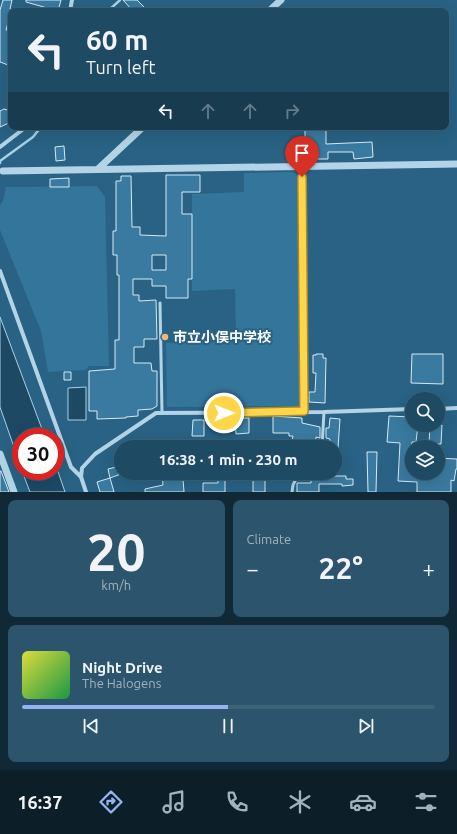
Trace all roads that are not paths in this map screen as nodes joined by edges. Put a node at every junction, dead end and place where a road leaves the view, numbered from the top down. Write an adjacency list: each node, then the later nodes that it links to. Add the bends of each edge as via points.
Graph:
1 (281, 0): 2 (street)
2 (272, 8)
3 (22, 130): 5 (street)
4 (140, 130): 8 (street)
5 (0, 146)
6 (457, 164): 7 (street)
7 (302, 167): 8 (street); 15 (street)
8 (98, 169): 9 (street)
9 (1, 171)
10 (0, 272): 20 (street, via 71,467)
11 (160, 303): 17 (lane)
12 (457, 408): 14 (street)
13 (405, 409): 16 (street)
14 (445, 409)
15 (304, 411): 16 (street); 17 (street)
16 (324, 412): 18 (lane)
17 (162, 413): 20 (street, via 156,413 95,454 82,468)
18 (322, 440)
19 (0, 454): 22 (street)
20 (81, 477): 23 (street)
21 (296, 480): 24 (lane)
22 (14, 492)
23 (86, 492)
24 (292, 492)

